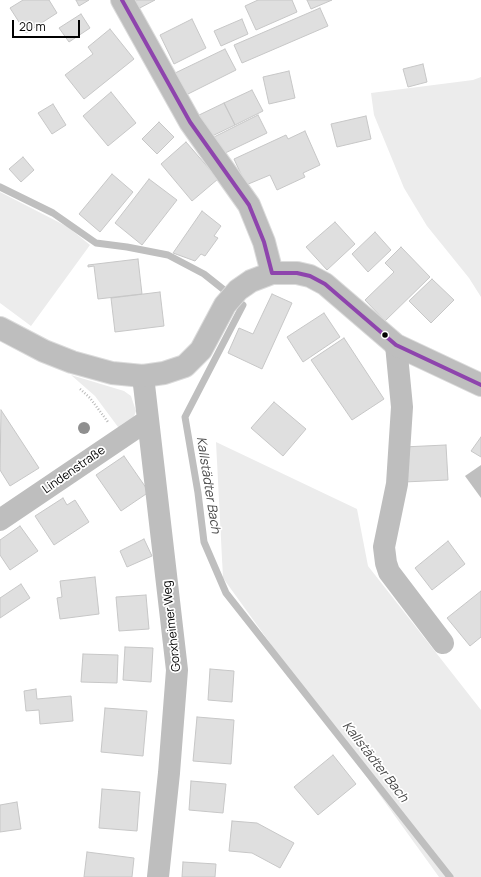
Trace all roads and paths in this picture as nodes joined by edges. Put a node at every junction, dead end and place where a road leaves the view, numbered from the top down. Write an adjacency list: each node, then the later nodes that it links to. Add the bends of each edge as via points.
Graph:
1 (122, 0): 2 (main road, via 190,122 249,205 264,242)
2 (272, 273): 4 (main road, via 291,272 310,276 324,284); 5 (main road, via 251,281 232,297 201,350 185,366)
3 (0, 328): 5 (main road, via 44,351 72,362 112,373)
4 (396, 345): 6 (main road); 11 (main road, via 402,407 397,484 384,547 386,564 389,572)
5 (143, 376): 8 (main road, Gorxheimer Weg)
6 (481, 385)
7 (79, 388): 9 (path, via 103,414)
8 (148, 420): 9 (main road, Lindenstraße); 12 (main road, Gorxheimer Weg, via 177,670)
9 (119, 439): 10 (main road, Lindenstraße)
10 (0, 520)
11 (444, 643)
12 (158, 877)

